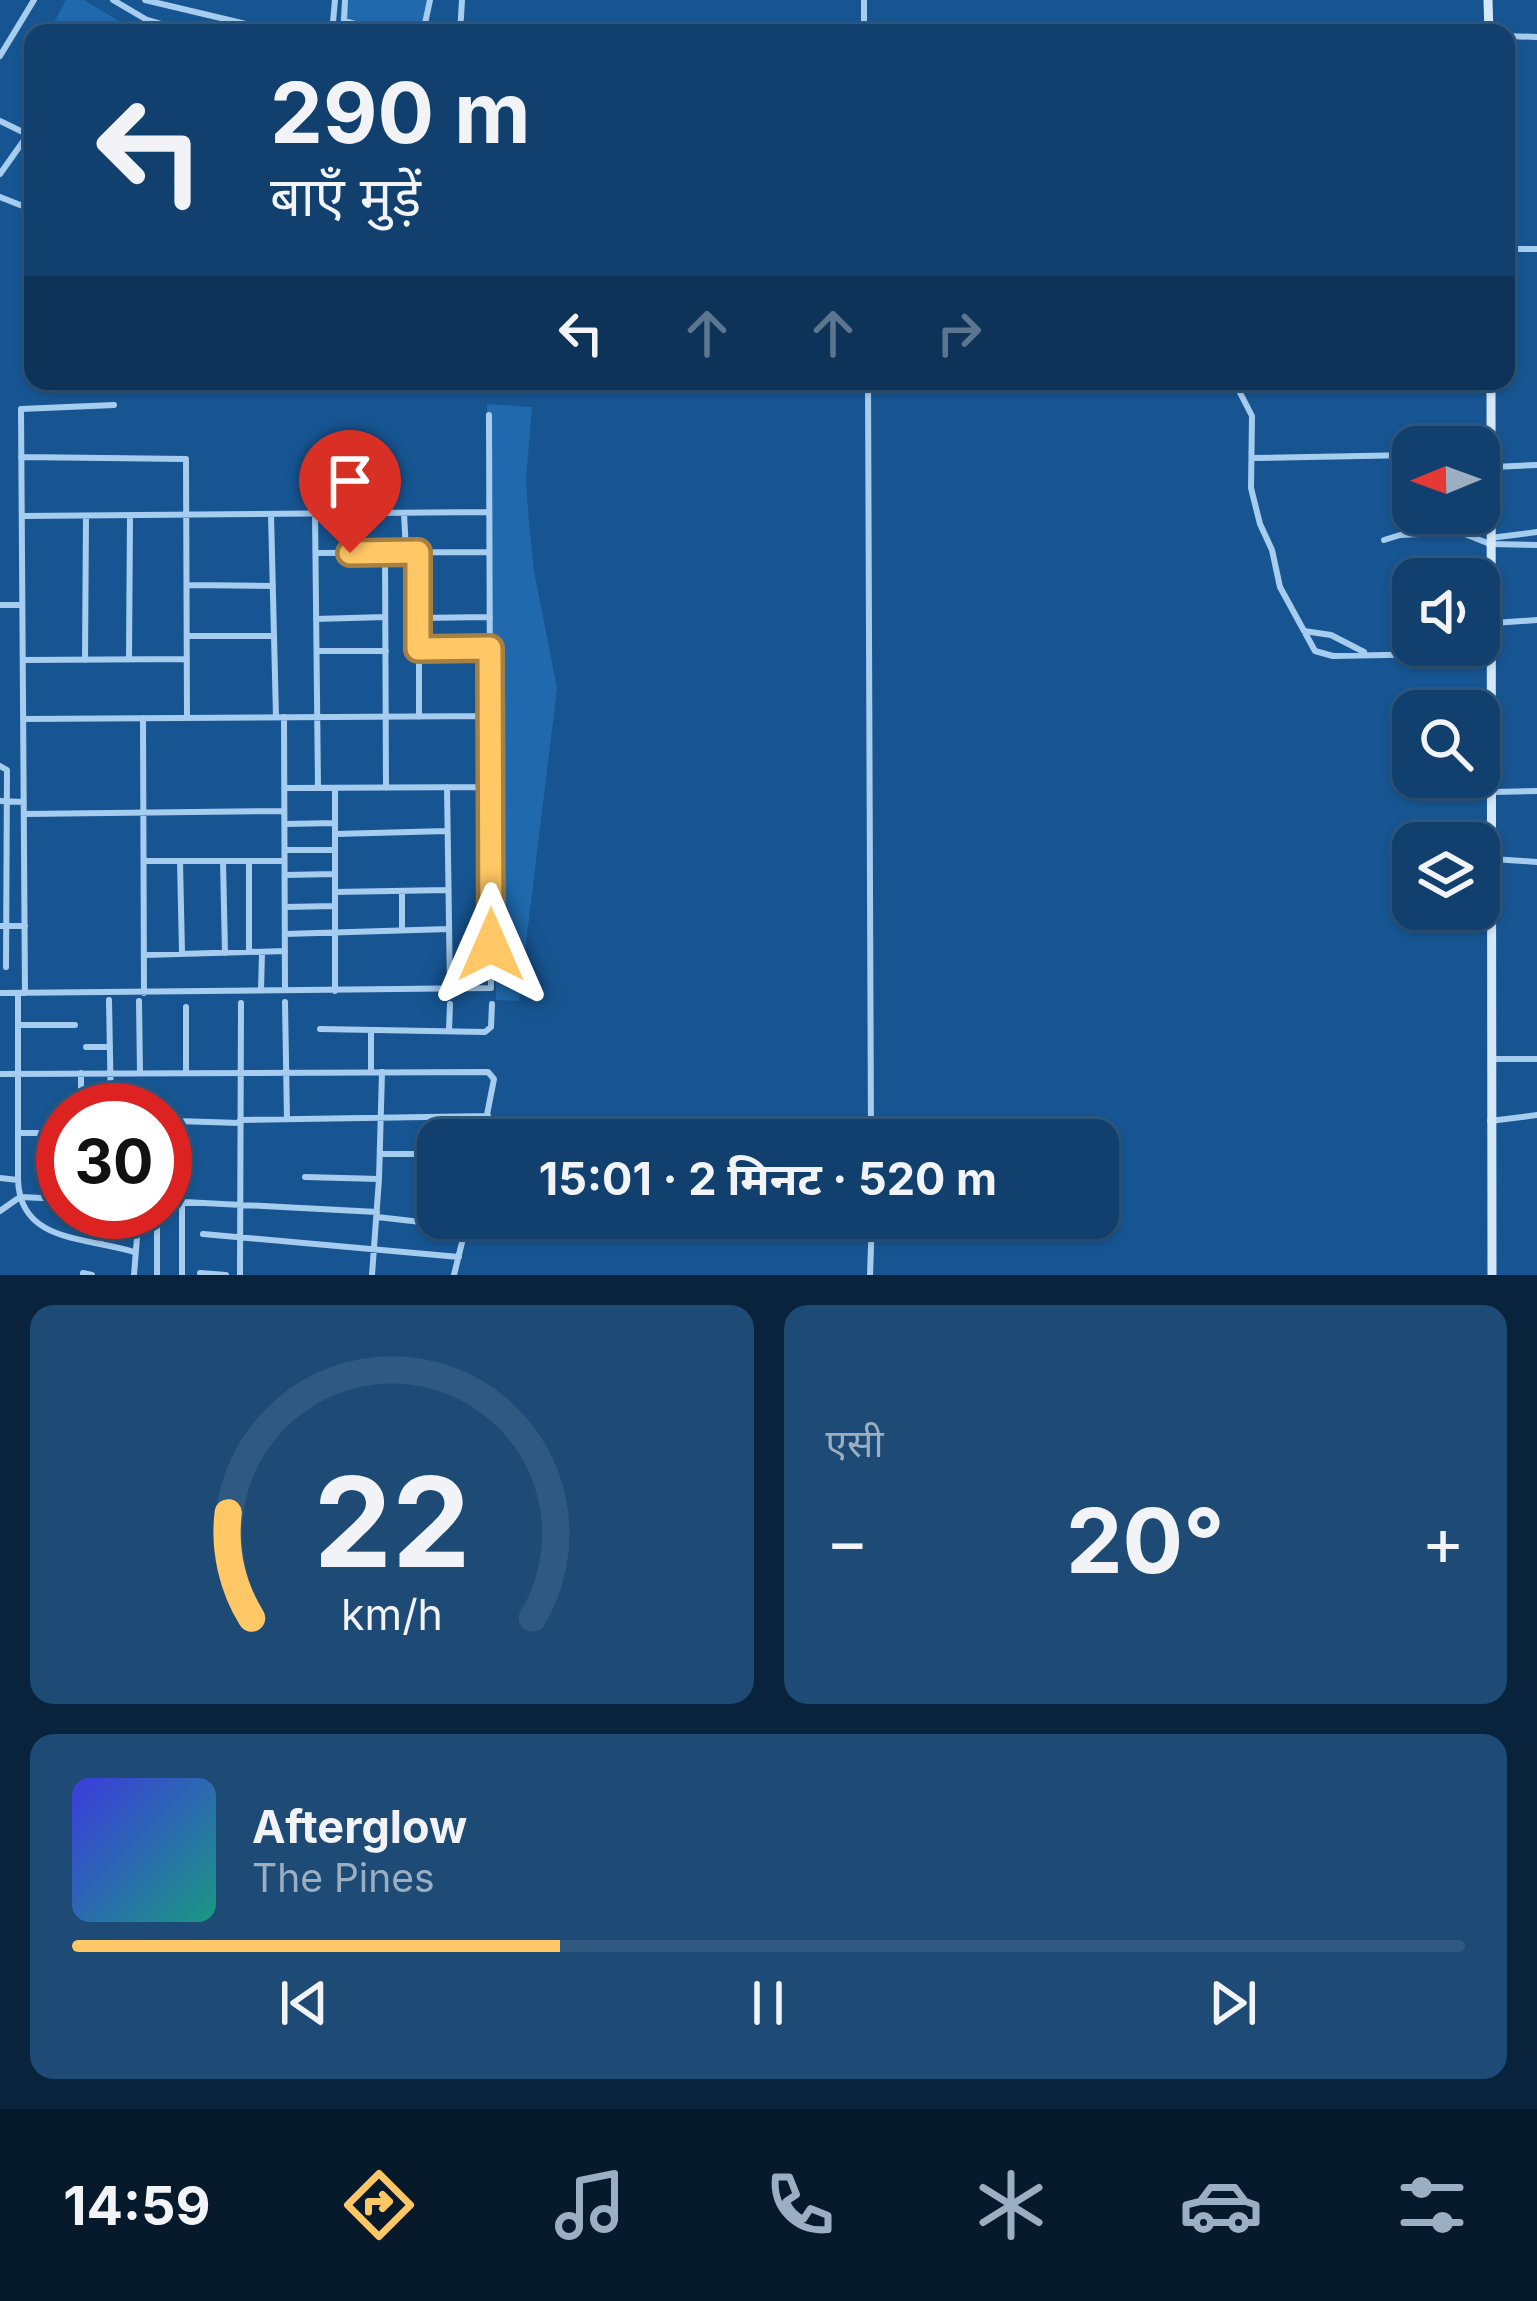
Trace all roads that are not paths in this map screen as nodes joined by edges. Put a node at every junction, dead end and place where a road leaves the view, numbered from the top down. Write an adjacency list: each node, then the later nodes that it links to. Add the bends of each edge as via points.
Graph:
1 (34, 0): 8 (street)
2 (113, 0): 5 (street)
3 (145, 0): 6 (street)
4 (345, 0): 7 (street, via 344,21)
5 (161, 24)
6 (246, 24)
7 (355, 24)
8 (0, 56)
9 (24, 144): 10 (street)
10 (0, 174)
11 (868, 390): 160 (street)
12 (1239, 390): 19 (street, via 1251,412)
13 (1491, 390): 16 (street)
14 (114, 405): 18 (street, via 21,409)
15 (489, 415): 22 (street)
16 (1492, 426)
17 (1392, 455): 19 (street)
18 (21, 457): 27 (street, via 185,458); 28 (street)
19 (1253, 458): 51 (street, via 1260,524)
20 (1537, 465): 21 (street)
21 (1500, 467)
22 (489, 512): 23 (street); 38 (street)
23 (404, 513): 25 (street); 36 (street)
24 (271, 514): 25 (street); 27 (street); 42 (street)
25 (315, 514): 39 (street)
26 (130, 515): 27 (street); 29 (street); 61 (street)
27 (187, 515): 41 (street)
28 (22, 516): 29 (street); 44 (street)
29 (86, 516): 63 (street)
30 (1537, 532): 33 (street)
31 (1490, 534): 33 (street)
32 (1384, 539): 33 (street, via 1460,532)
33 (1490, 541): 34 (street); 40 (street)
34 (1537, 544)
35 (386, 552): 36 (street); 39 (street); 45 (street)
36 (406, 552): 37 (street)
37 (418, 552): 38 (street); 46 (street)
38 (489, 552): 47 (street)
39 (316, 553): 48 (street)
40 (1490, 558)
41 (187, 585): 42 (street); 52 (street)
42 (273, 586): 53 (street)
43 (0, 605): 44 (street)
44 (22, 605): 62 (street)
45 (386, 617): 48 (street); 57 (street)
46 (418, 617): 47 (street); 55 (street)
47 (490, 617): 54 (street)
48 (316, 619): 56 (street)
49 (1537, 620): 50 (street)
50 (1500, 622)
51 (1304, 632): 58 (street, via 1330,635); 58 (street, via 1322,654)
52 (187, 636): 53 (street); 60 (street)
53 (274, 636): 65 (street)
54 (490, 648): 55 (street); 64 (street)
55 (418, 649): 68 (street)
56 (316, 651): 57 (street); 66 (street)
57 (386, 651): 67 (street)
58 (1366, 655): 59 (street)
59 (1392, 655)
60 (187, 658): 61 (street); 71 (street)
61 (129, 659): 63 (street)
62 (23, 660): 63 (street); 69 (street)
63 (86, 660)
64 (490, 716): 68 (street); 74 (street)
65 (280, 717): 66 (street); 71 (street); 75 (street)
66 (317, 717): 67 (street); 76 (street)
67 (386, 717): 68 (street); 78 (street)
68 (418, 717)
69 (23, 718): 70 (street); 82 (street)
70 (143, 718): 71 (street); 84 (street)
71 (187, 718)
72 (0, 766): 81 (street)
73 (447, 787): 74 (street); 78 (street); 88 (street)
74 (490, 787): 120 (street, via 491,988)
75 (285, 788): 76 (street); 83 (street)
76 (318, 788): 77 (street)
77 (335, 788): 78 (street); 86 (street)
78 (386, 788)
79 (1537, 791): 80 (street)
80 (1500, 792)
81 (3, 801): 82 (street); 106 (street)
82 (24, 802): 85 (street)
83 (285, 812): 84 (street); 87 (street)
84 (143, 813): 85 (street); 93 (street)
85 (24, 814): 107 (street)
86 (335, 823): 87 (street); 89 (street)
87 (285, 824): 90 (street)
88 (447, 831): 89 (street); 101 (street)
89 (335, 834): 91 (street)
90 (285, 850): 91 (street); 97 (street)
91 (335, 850): 100 (street)
92 (1500, 860): 98 (street)
93 (144, 861): 94 (street); 118 (street)
94 (180, 861): 95 (street); 117 (street)
95 (224, 861): 96 (street); 116 (street)
96 (249, 861): 97 (street); 114 (street)
97 (285, 861): 99 (street)
98 (1537, 862)
99 (285, 874): 100 (street); 105 (street)
100 (335, 874): 103 (street)
101 (448, 890): 102 (street); 109 (street)
102 (402, 891): 103 (street); 108 (street)
103 (335, 892): 104 (street)
104 (335, 906): 105 (street); 111 (street)
105 (285, 907): 112 (street)
106 (3, 926): 107 (street); 119 (street)
107 (25, 926): 125 (street)
108 (402, 929): 109 (street); 111 (street)
109 (449, 929): 120 (street)
110 (1490, 930): 142 (street)
111 (335, 931): 112 (street); 121 (street)
112 (285, 934): 113 (street)
113 (285, 951): 115 (street); 123 (street)
114 (249, 952): 115 (street); 116 (street)
115 (262, 952): 122 (street)
116 (225, 953): 117 (street)
117 (182, 954): 118 (street)
118 (144, 955): 126 (street)
119 (7, 967)
120 (450, 990): 121 (street)
121 (334, 991): 123 (street)
122 (261, 992): 123 (street); 126 (street)
123 (285, 992)
124 (0, 993): 125 (street)
125 (22, 993): 126 (street); 134 (street)
126 (144, 993)
127 (110, 1000): 140 (street)
128 (139, 1001): 151 (street)
129 (285, 1002): 146 (street)
130 (241, 1003): 145 (street)
131 (450, 1004): 138 (street)
132 (492, 1004): 138 (street, via 488,1031)
133 (186, 1007): 144 (street)
134 (18, 1025): 135 (street); 149 (street)
135 (75, 1025)
136 (320, 1029): 137 (street)
137 (370, 1030): 138 (street); 147 (street)
138 (449, 1031)
139 (86, 1047): 140 (street)
140 (110, 1047): 150 (street)
141 (1537, 1059): 142 (street)
142 (1490, 1060): 162 (street)
143 (81, 1072): 149 (street); 150 (street); 153 (street)
144 (186, 1072): 145 (street); 151 (street)
145 (241, 1072): 146 (street); 163 (street)
146 (286, 1072): 147 (street); 158 (street)
147 (371, 1072): 148 (street)
148 (382, 1072): 156 (street, via 491,1073); 157 (street)
149 (19, 1073): 152 (street); 164 (street)
150 (111, 1073): 151 (street); 154 (street)
151 (140, 1073)
152 (0, 1074)
153 (81, 1083)
154 (111, 1083)
155 (1537, 1115): 162 (street)
156 (488, 1116): 157 (street); 159 (street)
157 (382, 1118): 158 (street); 166 (street)
158 (287, 1119): 163 (street)
159 (487, 1119)
160 (871, 1119)
161 (192, 1121): 163 (street)
162 (1490, 1121): 200 (street)
163 (240, 1122): 175 (street)
164 (19, 1133): 165 (street); 171 (street)
165 (36, 1133)
166 (380, 1154): 167 (street); 170 (street)
167 (417, 1154)
168 (305, 1177): 170 (street)
169 (0, 1178): 171 (street)
170 (380, 1179): 177 (street)
171 (18, 1180): 172 (street)
172 (20, 1197): 173 (street); 176 (street); 187 (street, via 41,1228)
173 (36, 1197)
174 (192, 1203): 175 (street)
175 (239, 1206): 177 (street); 180 (street)
176 (0, 1211)
177 (377, 1215): 178 (street); 188 (street)
178 (417, 1218)
179 (203, 1234): 180 (street)
180 (239, 1235): 188 (street); 196 (street)
181 (102, 1239): 187 (street)
182 (136, 1239): 189 (street)
183 (157, 1239): 193 (street)
184 (182, 1239): 194 (street)
185 (463, 1239): 190 (street)
186 (871, 1239): 199 (street)
187 (101, 1243): 189 (street)
188 (374, 1248): 190 (street); 197 (street)
189 (134, 1252): 192 (street)
190 (459, 1257): 198 (street)
191 (200, 1273): 195 (street)
192 (134, 1275)
193 (157, 1275)
194 (182, 1275)
195 (226, 1275)
196 (240, 1275)
197 (372, 1275)
198 (454, 1275)
199 (870, 1275)
200 (1492, 1275)

